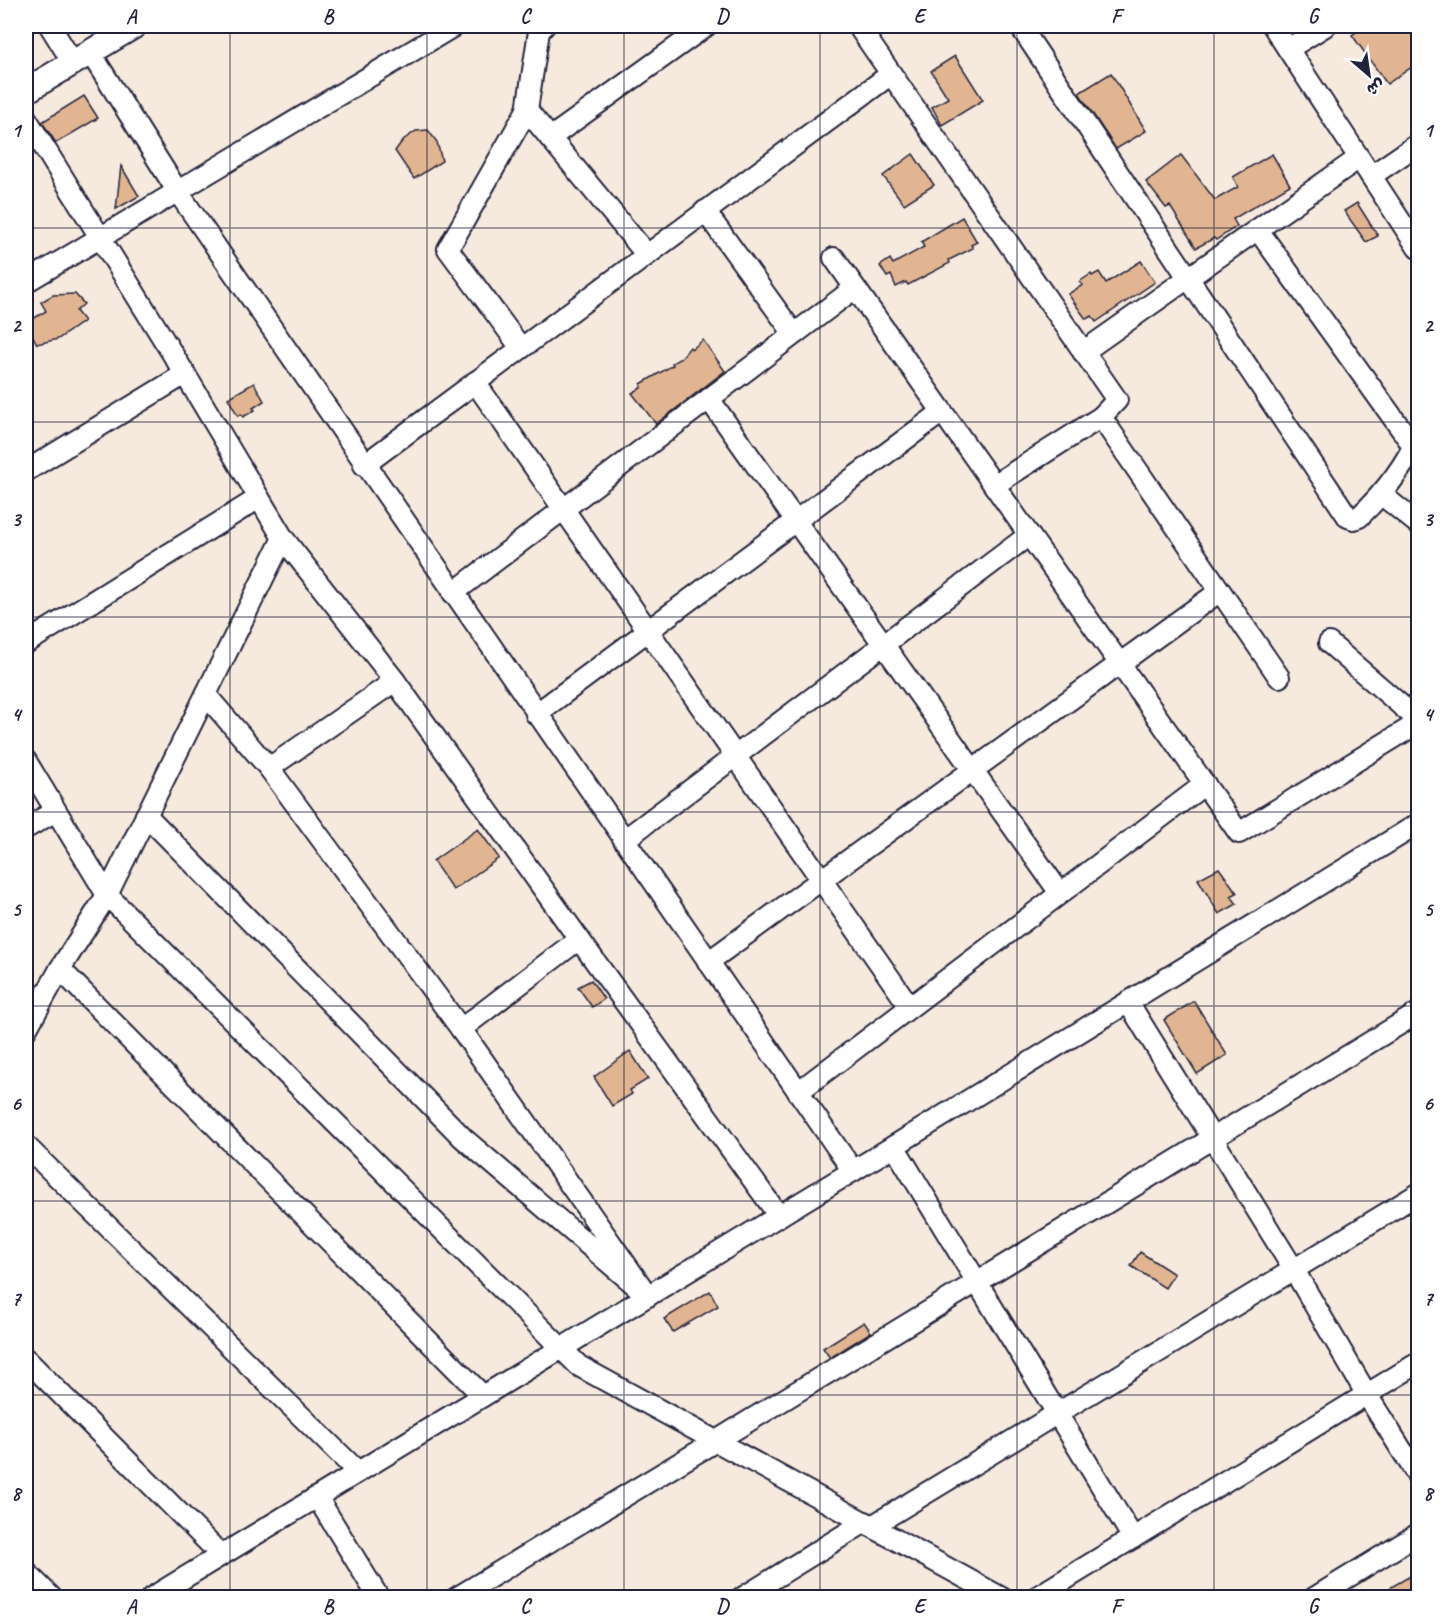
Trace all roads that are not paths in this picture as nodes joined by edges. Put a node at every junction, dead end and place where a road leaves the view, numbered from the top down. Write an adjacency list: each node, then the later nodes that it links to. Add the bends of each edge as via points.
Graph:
1 (50, 26): 11 (street)
2 (134, 26): 11 (street)
3 (454, 26): 20 (street)
4 (544, 26): 14 (street, via 539,32)
5 (705, 26): 16 (street)
6 (858, 26): 12 (street)
7 (1020, 26): 27 (street)
8 (1273, 26): 10 (street)
9 (1325, 26): 10 (street)
10 (1288, 49): 18 (street)
11 (82, 58): 13 (street); 20 (street)
12 (891, 74): 21 (street); 32 (street)
13 (26, 91)
14 (527, 110): 16 (street); 31 (street, via 448,249)
15 (26, 118): 23 (street)
16 (550, 138): 25 (street)
17 (1419, 144): 19 (street)
18 (1359, 158): 19 (street); 22 (street)
19 (1371, 176): 24 (street)
20 (178, 192): 23 (street); 39 (street)
21 (705, 211): 25 (street); 30 (street)
22 (1258, 230): 27 (street); 38 (street)
23 (100, 239): 28 (street); 33 (street)
24 (1419, 248)
25 (647, 255): 31 (street)
26 (834, 258): 29 (street)
27 (1188, 278): 32 (street); 42 (street, via 1348,517 1359,517)
28 (26, 282)
29 (855, 288): 30 (street); 36 (street)
30 (794, 334): 35 (street)
31 (521, 348): 34 (street)
32 (1083, 352): 37 (street, via 1117,400)
33 (185, 374): 40 (street); 43 (street)
34 (475, 382): 39 (street); 44 (street)
35 (709, 399): 44 (street); 45 (street)
36 (942, 412): 41 (street); 45 (street)
37 (1101, 417): 41 (street); 49 (street)
38 (1416, 441): 42 (street)
39 (364, 465): 50 (street)
40 (26, 471)
41 (994, 485): 47 (street)
42 (1382, 495): 46 (street)
43 (259, 498): 48 (street); 52 (street)
44 (564, 509): 50 (street); 51 (street)
45 (796, 521): 51 (street); 54 (street)
46 (1419, 524)
47 (1029, 535): 54 (street); 55 (street)
48 (283, 538): 57 (street); 58 (street)
49 (1220, 591): 55 (street); 56 (street)
50 (453, 593): 59 (street)
51 (648, 631): 59 (street); 61 (street)
52 (26, 643)
53 (1329, 643): 60 (street)
54 (884, 645): 61 (street); 64 (street)
55 (1120, 663): 64 (street); 65 (street)
56 (1279, 677)
57 (395, 681): 63 (street); 74 (street)
58 (206, 695): 63 (street); 67 (street)
59 (536, 714): 70 (street)
60 (1419, 722): 65 (street, via 1239,833)
61 (736, 756): 70 (street); 71 (street)
62 (26, 761): 66 (street)
63 (269, 768): 80 (street)
64 (973, 770): 71 (street); 72 (street)
65 (1205, 784): 72 (street)
66 (54, 812): 68 (street); 73 (street)
67 (146, 815): 73 (street); 91 (street, via 463,1138)
68 (26, 828)
69 (1416, 831): 77 (street)
70 (624, 840): 75 (street)
71 (822, 880): 75 (street); 78 (street)
72 (1060, 893): 78 (street)
73 (107, 895): 76 (street); 92 (street)
74 (579, 939): 80 (street); 88 (street)
75 (708, 962): 82 (street)
76 (60, 969): 81 (street); 96 (street)
77 (1128, 1002): 83 (street); 85 (street)
78 (910, 1007): 82 (street)
79 (1419, 1013): 83 (street)
80 (461, 1029): 91 (street)
81 (26, 1030)
82 (798, 1092): 86 (street)
83 (1213, 1139): 89 (street); 90 (street)
84 (26, 1146): 99 (street)
85 (894, 1146): 86 (street); 90 (street)
86 (853, 1171): 88 (street)
87 (1419, 1194): 89 (street)
88 (779, 1216): 91 (street)
89 (1294, 1270): 95 (street); 97 (street)
90 (978, 1281): 97 (street); 98 (street)
91 (648, 1296): 92 (street)
92 (562, 1348): 96 (street); 98 (street, via 579,1366)
93 (26, 1359): 105 (street)
94 (1419, 1364): 95 (street)
95 (1367, 1395): 100 (street); 104 (street)
96 (483, 1396): 99 (street)
97 (1057, 1414): 102 (street); 104 (street)
98 (716, 1441): 102 (street); 110 (street)
99 (358, 1472): 101 (street)
100 (1419, 1476)
101 (317, 1497): 105 (street); 109 (street)
102 (869, 1524): 111 (street); 112 (street)
103 (1419, 1534): 114 (street)
104 (1133, 1538): 113 (street)
105 (221, 1555): 108 (street)
106 (26, 1572): 107 (street)
107 (52, 1598)
108 (152, 1598)
109 (379, 1598)
110 (456, 1598)
111 (742, 1598)
112 (1002, 1598)
113 (1035, 1598)
114 (1314, 1598)

